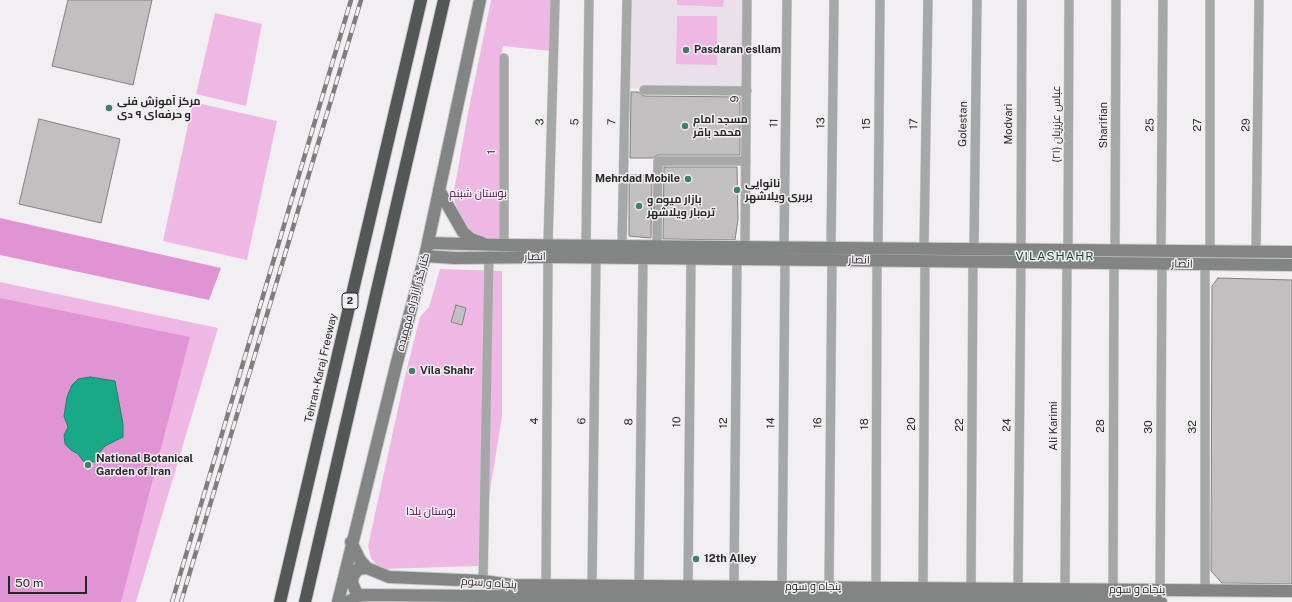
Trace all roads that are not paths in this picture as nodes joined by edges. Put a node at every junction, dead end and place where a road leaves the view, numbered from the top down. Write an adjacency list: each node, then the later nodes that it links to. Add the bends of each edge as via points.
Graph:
1 (421, 0): 82 (highway, Tehran-Karaj Freeway / 2)
2 (444, 0): 83 (highway, 2)
3 (480, 0): 23 (street, کنارگذر آزادراه فهمیده)
4 (555, 0): 41 (street, 3)
5 (589, 0): 27 (street, 5)
6 (627, 0): 28 (street, 7)
7 (747, 0): 21 (street, 9)
8 (787, 0): 31 (street, 11)
9 (834, 0): 32 (street, 13)
10 (880, 0): 33 (street, 15)
11 (928, 0): 34 (street, 17)
12 (977, 0): 35 (street, Golestan)
13 (1022, 0): 36 (street, Modvari)
14 (1069, 0): 37 (street, عباس عزیزیان (۲۱))
15 (1116, 0): 38 (street, Sharifian)
16 (1163, 0): 39 (street, 25)
17 (1210, 0): 40 (street, 27)
18 (1259, 0): 42 (street, 29)
19 (504, 58): 26 (street, 1)
20 (644, 90): 21 (street)
21 (747, 91): 22 (street, 9)
22 (746, 161): 29 (street, via 658,161); 30 (street, 9)
23 (439, 190): 24 (street, کنارگذر آزادراه فهمیده); 25 (street, via 463,232 471,239)
24 (428, 243): 25 (street, انصار); 44 (street, کنارگذر آزادراه فهمیده)
25 (485, 244): 26 (street, انصار)
26 (504, 245): 41 (street, انصار)
27 (586, 245): 28 (street, انصار); 41 (street, انصار)
28 (622, 245): 29 (street, انصار)
29 (657, 246): 30 (street, انصار)
30 (745, 246): 31 (street, انصار)
31 (784, 246): 32 (street, انصار)
32 (831, 247): 33 (street, انصار)
33 (878, 247): 34 (street, انصار)
34 (924, 248): 35 (street, انصار)
35 (974, 248): 36 (street, انصار)
36 (1021, 248): 37 (street, انصار)
37 (1068, 249): 38 (street, انصار)
38 (1115, 249): 39 (street, انصار)
39 (1161, 250): 40 (street, انصار)
40 (1210, 250): 42 (street, انصار)
41 (548, 251): 45 (street, انصار); 46 (street, انصار); 64 (street, 4)
42 (1256, 251): 43 (street, انصار)
43 (1292, 252)
44 (425, 256): 45 (street, انصار); 61 (street, کنارگذر آزادراه فهمیده)
45 (489, 256): 63 (street)
46 (596, 257): 47 (street, انصار); 65 (street, 6)
47 (643, 258): 48 (street, انصار); 66 (street, 8)
48 (691, 258): 49 (street, انصار); 67 (street, 10)
49 (737, 258): 50 (street, انصار); 68 (street, 12)
50 (785, 259): 51 (street, انصار); 69 (street, 14)
51 (832, 260): 52 (street, انصار); 70 (street, 16)
52 (877, 260): 53 (street, انصار); 71 (street, 18)
53 (925, 261): 54 (street, انصار); 72 (street, 20)
54 (973, 261): 55 (street, انصار); 73 (street, 22)
55 (1021, 262): 56 (street, انصار); 74 (street, 24)
56 (1067, 262): 57 (street, انصار); 75 (street, Ali Karimi)
57 (1114, 263): 58 (street, انصار); 76 (street, 28)
58 (1162, 264): 59 (street, انصار); 80 (street, 30)
59 (1206, 264): 60 (street, انصار); 77 (street, 32)
60 (1292, 265)
61 (351, 542): 62 (street); 84 (street, کنارگذر آزادراه فهمیده)
62 (367, 568): 63 (street, پنجاه و سوم, via 388,578); 81 (street, via 358,569 353,576)
63 (483, 582): 78 (street, پنجاه و سوم)
64 (546, 586): 65 (street, پنجاه و سوم); 78 (street, پنجاه و سوم)
65 (592, 586): 66 (street, پنجاه و سوم)
66 (639, 586): 67 (street, پنجاه و سوم)
67 (688, 587): 68 (street, پنجاه و سوم)
68 (734, 587): 69 (street, پنجاه و سوم)
69 (782, 587): 70 (street, پنجاه و سوم)
70 (829, 588): 71 (street, پنجاه و سوم)
71 (876, 588): 72 (street, پنجاه و سوم)
72 (923, 588): 73 (street, پنجاه و سوم)
73 (971, 588): 74 (street, پنجاه و سوم)
74 (1018, 589): 75 (street, پنجاه و سوم)
75 (1065, 589): 76 (street, پنجاه و سوم)
76 (1112, 590): 80 (street, پنجاه و سوم)
77 (1205, 590): 79 (street, پنجاه و سوم); 80 (street, پنجاه و سوم)
78 (512, 591): 80 (street, پنجاه و سوم); 81 (street, پنجاه و سوم)
79 (1292, 591)
80 (1160, 596)
81 (353, 599)
82 (280, 602)
83 (305, 602)
84 (338, 602)

